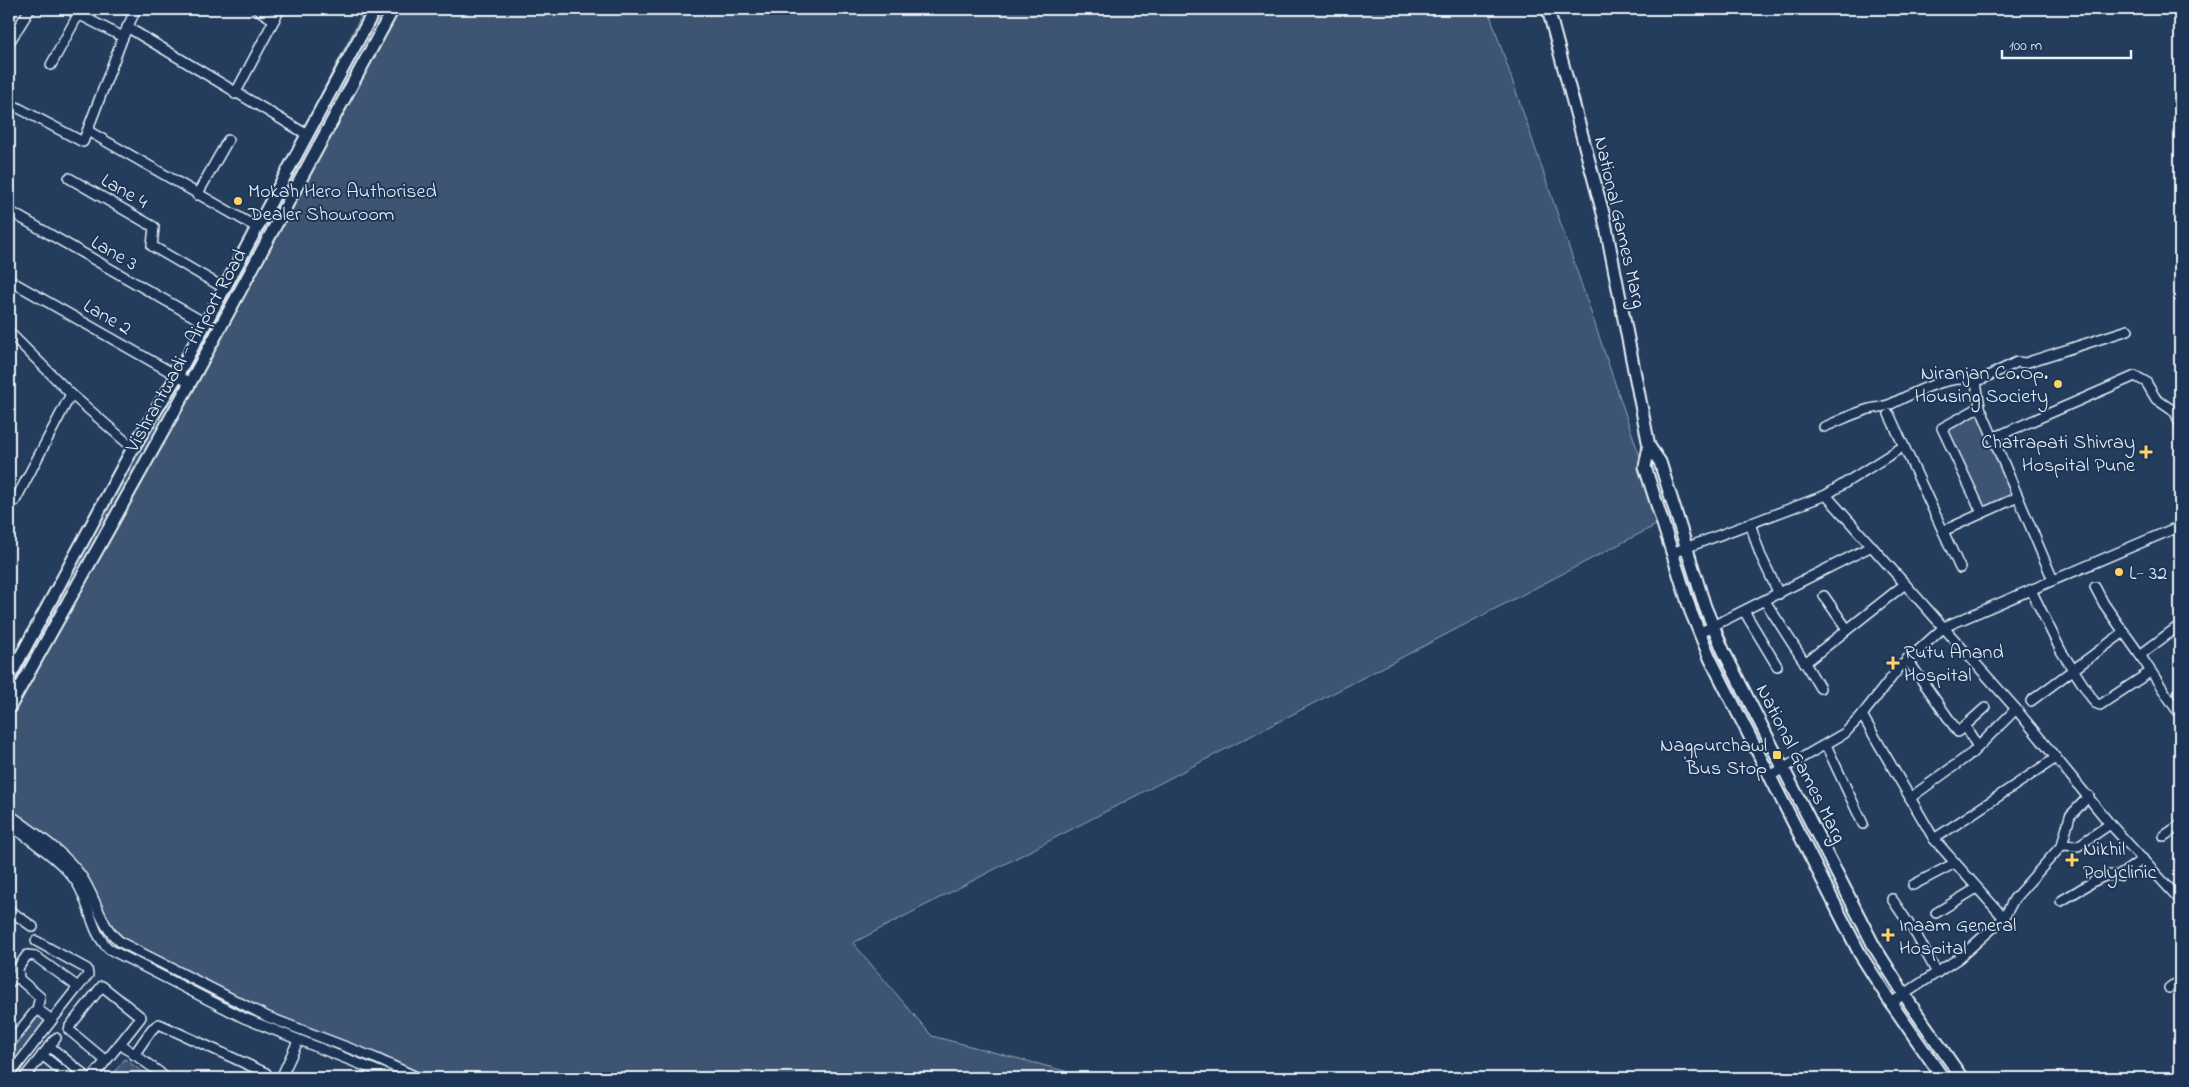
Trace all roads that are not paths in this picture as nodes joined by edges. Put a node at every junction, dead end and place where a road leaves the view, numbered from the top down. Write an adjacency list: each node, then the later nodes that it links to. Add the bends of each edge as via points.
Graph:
1 (30, 9): 13 (street)
2 (68, 9): 9 (street)
3 (136, 9): 11 (street)
4 (257, 9): 10 (street)
5 (280, 9): 10 (street)
6 (375, 9): 18 (main road, Vishrantwadi - Airport Road)
7 (392, 9): 31 (main road, Vishrantwadi - Airport Road)
8 (1548, 9): 39 (main road, National Games Marg, via 1606,226)
9 (78, 15): 12 (street); 14 (street)
10 (274, 20): 15 (street)
11 (127, 28): 12 (street); 15 (street)
12 (123, 37): 17 (street)
13 (10, 41)
14 (51, 65)
15 (235, 94): 18 (street)
16 (9, 103): 17 (street, via 83,142)
17 (88, 131): 21 (street)
18 (306, 134): 23 (main road, Vishrantwadi - Airport Road)
19 (228, 140): 21 (street)
20 (69, 178): 25 (street, Lane 4, via 154,227 152,246)
21 (197, 195): 23 (street)
22 (9, 211): 26 (street, Lane 3)
23 (256, 227): 25 (main road, Vishrantwadi - Airport Road)
24 (9, 280): 29 (street, Lane 2)
25 (224, 288): 26 (main road, Vishrantwadi - Airport Road)
26 (205, 323): 29 (main road, Vishrantwadi - Airport Road)
27 (2128, 330): 30 (street, via 2025,363 2018,362)
28 (9, 332): 32 (street)
29 (177, 376): 31 (street, Lane 2); 41 (main road, Vishrantwadi - Airport Road)
30 (1976, 382): 33 (street); 37 (street, via 1968,378 1940,383 1892,404 1862,411)
31 (190, 383): 76 (main road, Vishrantwadi - Airport Road)
32 (71, 394): 41 (street); 44 (street)
33 (1980, 407): 38 (street); 45 (street, via 1942,428)
34 (2178, 410): 36 (street); 38 (street, via 2156,399 2146,382 2135,376)
35 (1889, 414): 40 (street)
36 (2180, 424)
37 (1824, 427)
38 (1993, 438): 43 (street)
39 (1648, 446): 50 (main road, National Games Marg, via 1660,462); 51 (main road, National Games Marg, via 1645,467)
40 (1904, 446): 42 (street); 48 (street)
41 (133, 448): 73 (main road, Vishrantwadi - Airport Road)
42 (1826, 495): 46 (street); 49 (street)
43 (2018, 497): 45 (street); 53 (street)
44 (15, 501)
45 (1982, 513): 48 (street)
46 (1750, 523): 50 (street); 57 (street)
47 (2180, 526): 53 (street)
48 (1943, 531): 52 (street)
49 (1872, 546): 54 (street); 57 (street)
50 (1686, 547): 51 (street); 62 (main road, National Games Marg)
51 (1672, 553): 66 (main road, National Games Marg)
52 (1960, 568)
53 (2053, 580): 56 (street)
54 (1905, 584): 63 (street); 64 (street)
55 (2095, 587): 65 (street)
56 (2032, 590): 63 (street); 71 (street)
57 (1779, 594): 59 (street)
58 (1824, 596): 64 (street)
59 (1765, 601): 60 (street); 69 (street)
60 (1744, 611): 62 (street); 70 (street)
61 (2180, 625): 67 (street)
62 (1714, 627): 66 (street); 85 (main road, National Games Marg)
63 (1944, 627): 68 (street); 78 (street)
64 (1847, 629): 69 (street)
65 (2124, 632): 67 (street); 71 (street)
66 (1699, 633): 86 (main road, National Games Marg)
67 (2140, 656): 72 (street)
68 (1907, 659): 79 (street); 81 (street, via 1958,732)
69 (1805, 663): 74 (street)
70 (1777, 666)
71 (2072, 670): 72 (street, via 2090,697 2100,705); 75 (street)
72 (2150, 672): 80 (street)
73 (9, 678)
74 (1820, 688)
75 (2031, 701)
76 (9, 708)
77 (1985, 708): 81 (street)
78 (2016, 708): 83 (street); 84 (street)
79 (1862, 715): 82 (street, via 1845,733); 88 (street)
80 (2180, 715)
81 (1965, 726): 83 (street)
82 (1826, 745): 85 (street); 91 (street)
83 (1978, 747): 88 (street)
84 (2056, 758): 87 (street); 95 (street)
85 (1784, 768): 86 (street); 115 (main road, National Games Marg, via 1874,946)
86 (1770, 776): 116 (main road, National Games Marg, via 1860,954)
87 (2089, 796): 92 (street); 96 (street, via 2070,816)
88 (1910, 798): 95 (street)
89 (9, 814): 135 (street, via 82,876 110,933 122,943 268,1017)
90 (9, 824): 120 (street, via 57,861 72,878 82,894 96,933 109,949 244,1018)
91 (1863, 824)
92 (2110, 824): 96 (street, via 2078,846); 97 (street)
93 (2180, 825): 94 (street)
94 (2164, 836)
95 (1934, 839): 98 (street)
96 (2062, 845): 106 (street, via 2014,899)
97 (2143, 859): 102 (street); 103 (street, via 2119,876 2102,878)
98 (1955, 863): 99 (street); 100 (street)
99 (1913, 885)
100 (1977, 888): 105 (street); 106 (street)
101 (1892, 900): 109 (street)
102 (2180, 900)
103 (2060, 901)
104 (9, 910): 107 (street)
105 (1936, 913)
106 (2004, 918): 109 (street)
107 (33, 927)
108 (36, 941): 113 (street, via 87,969 88,975)
109 (1937, 973): 115 (street)
110 (17, 974): 112 (street); 113 (street, via 27,955 31,954); 117 (street, via 40,996)
111 (2180, 980): 114 (street)
112 (9, 983)
113 (78, 987): 118 (street)
114 (2169, 988)
115 (1904, 995): 116 (street); 137 (main road, National Games Marg)
116 (1891, 1004): 136 (main road, National Games Marg)
117 (37, 1009): 118 (street); 121 (street)
118 (52, 1020): 127 (street)
119 (56, 1038): 123 (street)
120 (298, 1041): 133 (street); 134 (street)
121 (9, 1044)
122 (120, 1044): 125 (street); 126 (street); 126 (street, via 141,1017 102,986 69,1030)
123 (49, 1046): 124 (street); 130 (street)
124 (42, 1055): 128 (street); 129 (street)
125 (134, 1055): 131 (street); 132 (street, via 152,1029 160,1024 266,1072)
126 (106, 1061): 130 (street)
127 (9, 1076)
128 (24, 1078)
129 (71, 1078)
130 (90, 1078)
131 (165, 1078)
132 (262, 1078)
133 (281, 1078)
134 (395, 1078)
135 (419, 1078)
136 (1943, 1078)
137 (1962, 1078)

